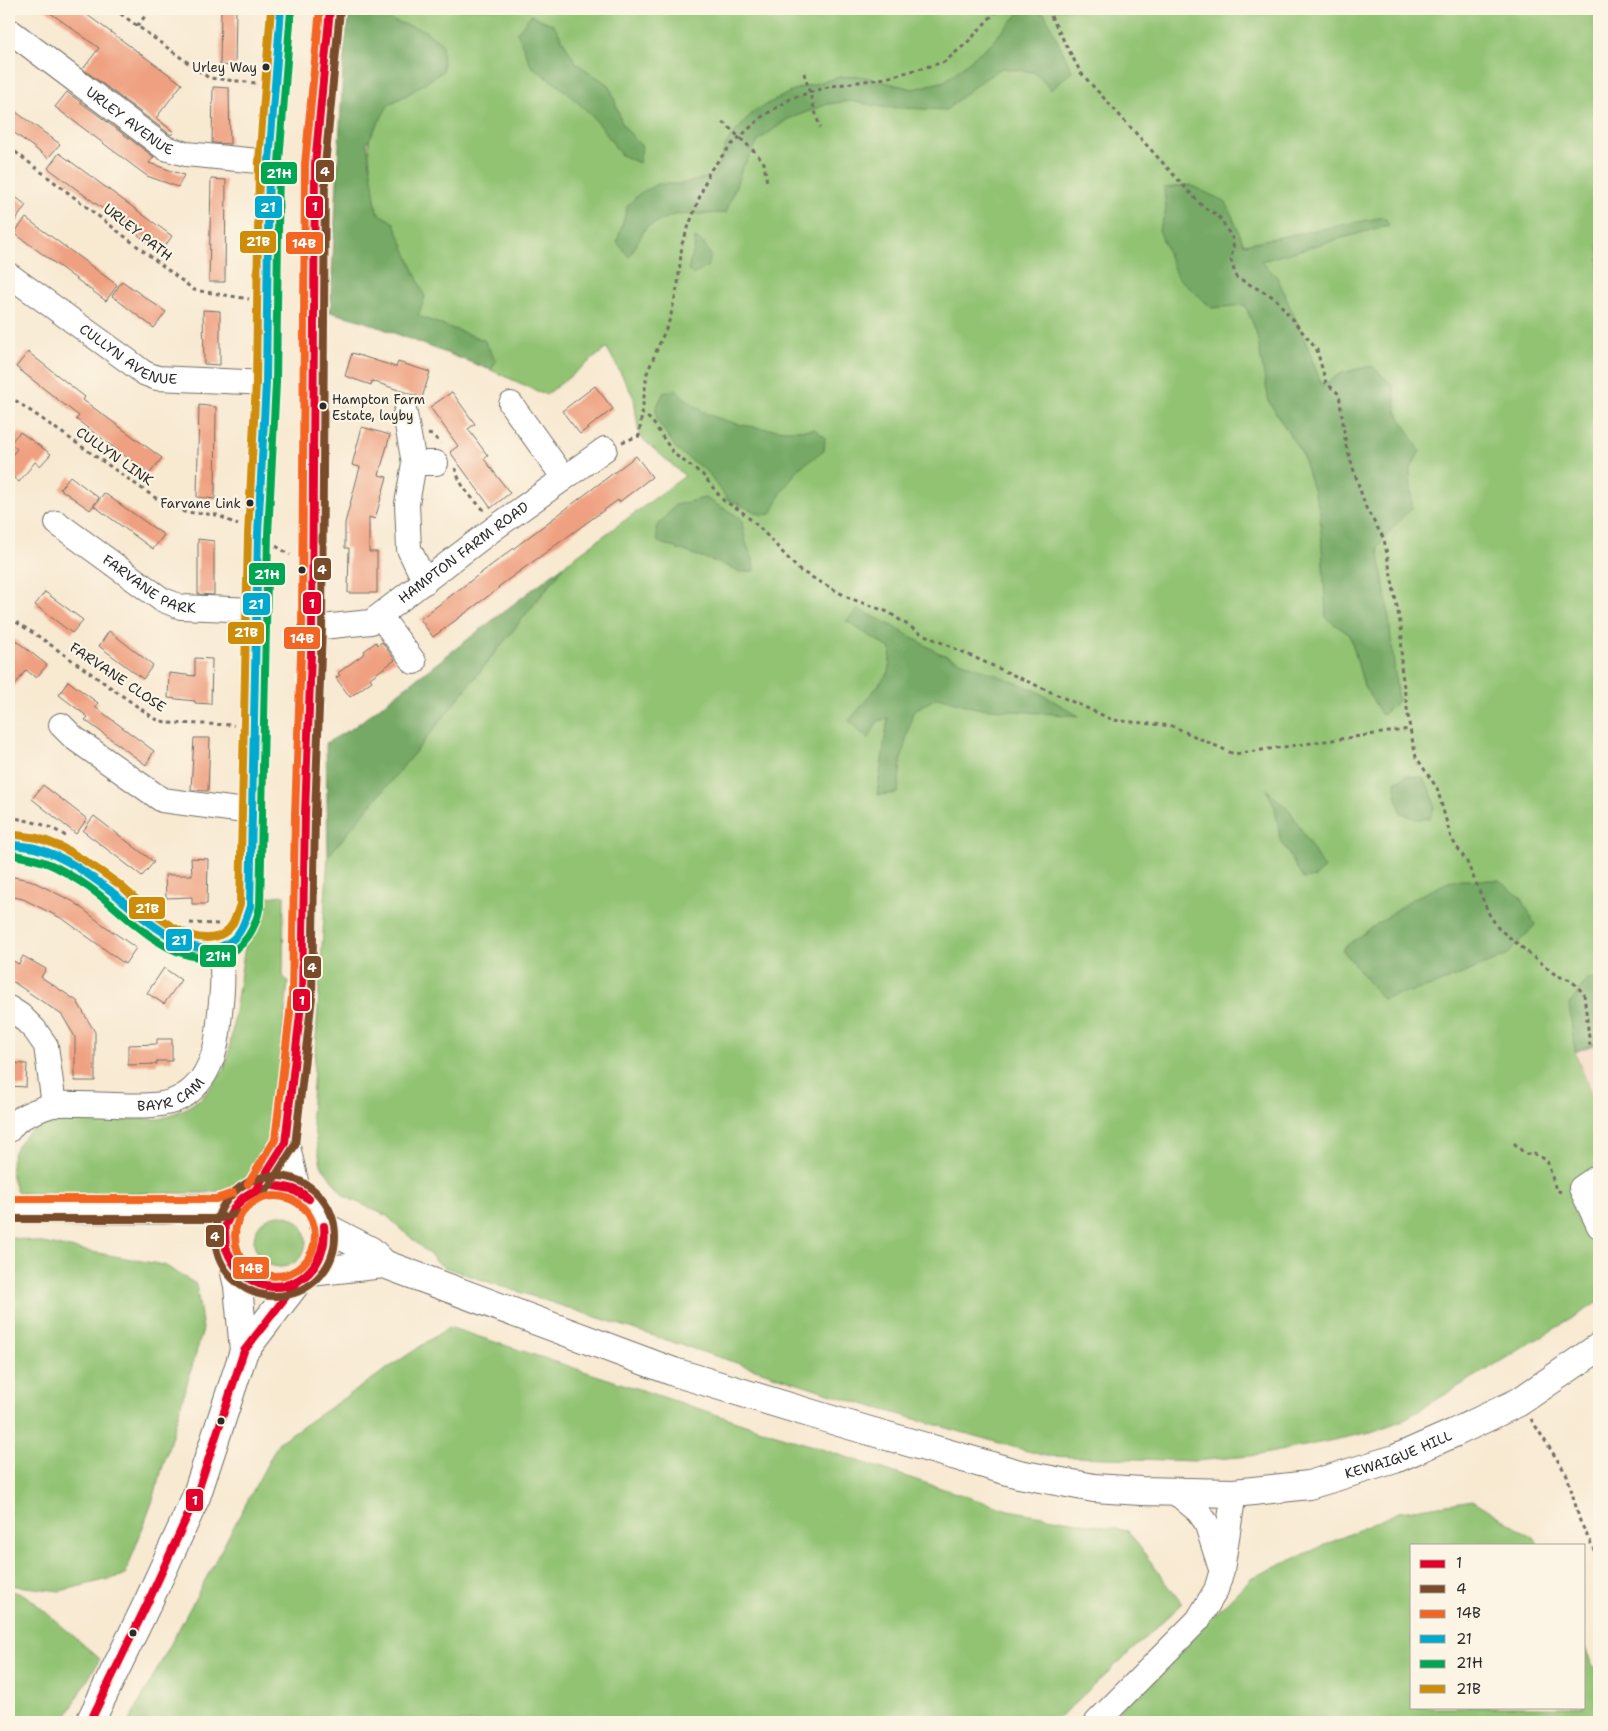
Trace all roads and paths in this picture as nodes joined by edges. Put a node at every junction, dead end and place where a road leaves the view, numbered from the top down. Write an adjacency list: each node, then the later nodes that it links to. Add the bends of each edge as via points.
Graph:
1 (114, 9): 7 (path)
2 (151, 9): 7 (path)
3 (281, 9): 10 (street)
4 (330, 9): 37 (highway, via 315,164)
5 (998, 9): 11 (path, via 967,44 944,62 886,78)
6 (1047, 9): 40 (path, via 1081,73 1203,207 1218,215 1234,241 1231,260 1236,277 1275,298 1318,350 1326,383 1339,394 1346,446 1366,508 1384,539 1402,633 1402,666)
7 (137, 26): 10 (path, via 209,78)
8 (10, 31): 16 (street, URLEY AVENUE, via 165,148 186,154)
9 (804, 73): 11 (path)
10 (275, 86): 16 (street)
11 (810, 92): 13 (path); 14 (path, via 792,98 763,116)
12 (723, 122): 14 (path)
13 (820, 128)
14 (740, 138): 17 (path, via 764,163); 23 (path, via 710,172 682,244 670,320 647,373)
15 (9, 147): 19 (path, URLEY PATH, via 194,290)
16 (269, 162): 19 (street)
17 (767, 183)
18 (9, 274): 20 (street, CULLYN AVENUE, via 137,368 156,378)
19 (267, 302): 20 (street)
20 (266, 383): 31 (street)
21 (9, 396): 31 (path, CULLYN LINK, via 157,499 184,512 217,515)
22 (511, 404): 28 (street)
23 (641, 412): 26 (path, via 639,436); 40 (path, via 652,421 674,454 702,474 724,502 740,510 760,528 799,570 849,598 888,612 918,632 1113,720 1172,726 1234,754)
24 (405, 414): 25 (street)
25 (411, 439): 27 (street); 27 (path, via 423,434 432,435 440,442)
26 (605, 449): 28 (street, HAMPTON FARM ROAD)
27 (437, 459): 30 (path, via 458,478 470,498); 33 (street, via 407,504 409,549)
28 (564, 478): 30 (street, HAMPTON FARM ROAD)
29 (57, 523): 34 (street, FARVANE PARK, via 161,599 181,607)
30 (496, 527): 33 (street, HAMPTON FARM ROAD)
31 (258, 534): 32 (path, CULLYN LINK); 34 (street)
32 (296, 558)
33 (425, 582): 36 (street, HAMPTON FARM ROAD)
34 (256, 610): 39 (street)
35 (9, 620): 39 (path, FARVANE CLOSE, via 41,638 154,719 168,723)
36 (385, 622): 37 (street, HAMPTON FARM ROAD); 38 (street)
37 (312, 628): 49 (highway, via 302,996)
38 (414, 662)
39 (254, 726): 42 (street)
40 (1410, 729): 46 (path, via 1416,757 1437,788 1451,838 1467,862 1489,914 1498,928 1557,976 1571,980 1584,994)
41 (66, 736): 42 (street, via 162,800)
42 (252, 812): 44 (street, via 250,906 240,932 231,942)
43 (9, 844): 44 (street, via 36,848 59,858 100,882 150,924 180,942 198,948)
44 (218, 948): 47 (street, BAYR CAM, via 223,978 217,1044 202,1080 173,1101 153,1106)
45 (9, 1008): 47 (street, via 35,1030 46,1046)
46 (1590, 1046)
47 (54, 1105): 48 (street, BAYR CAM, via 22,1116)
48 (9, 1130)
49 (285, 1143): 52 (highway); 53 (highway)
50 (1514, 1143): 51 (path, via 1525,1154 1547,1160 1556,1190 1566,1193)
51 (1590, 1182): 57 (street)
52 (296, 1190): 53 (highway, via 276,1186); 56 (highway, via 314,1205)
53 (246, 1196): 55 (highway, via 217,1209); 58 (highway, via 225,1226)
54 (9, 1209): 55 (highway)
55 (164, 1210): 58 (highway, via 210,1232)
56 (323, 1226): 59 (highway, via 371,1250); 60 (highway, via 322,1253)
57 (1599, 1226)
58 (229, 1254): 60 (highway, via 242,1274 267,1286 280,1287); 62 (highway, via 238,1286)
59 (384, 1264): 60 (highway); 64 (highway, KEWAIGUE HILL, via 674,1372 858,1428 1019,1474 1094,1488)
60 (304, 1276): 62 (highway)
61 (1599, 1347): 63 (highway, KEWAIGUE HILL)
62 (244, 1351): 68 (highway, via 196,1497)
63 (1519, 1402): 65 (highway, KEWAIGUE HILL, via 1395,1459 1309,1485); 66 (path, via 1567,1475 1580,1521)
64 (1174, 1492): 65 (highway, KEWAIGUE HILL); 67 (street, via 1198,1511 1206,1522)
65 (1234, 1492): 67 (street)
66 (1599, 1560)
67 (1222, 1570): 69 (street, via 1216,1590 1198,1620)
68 (90, 1722)
69 (1097, 1722)

